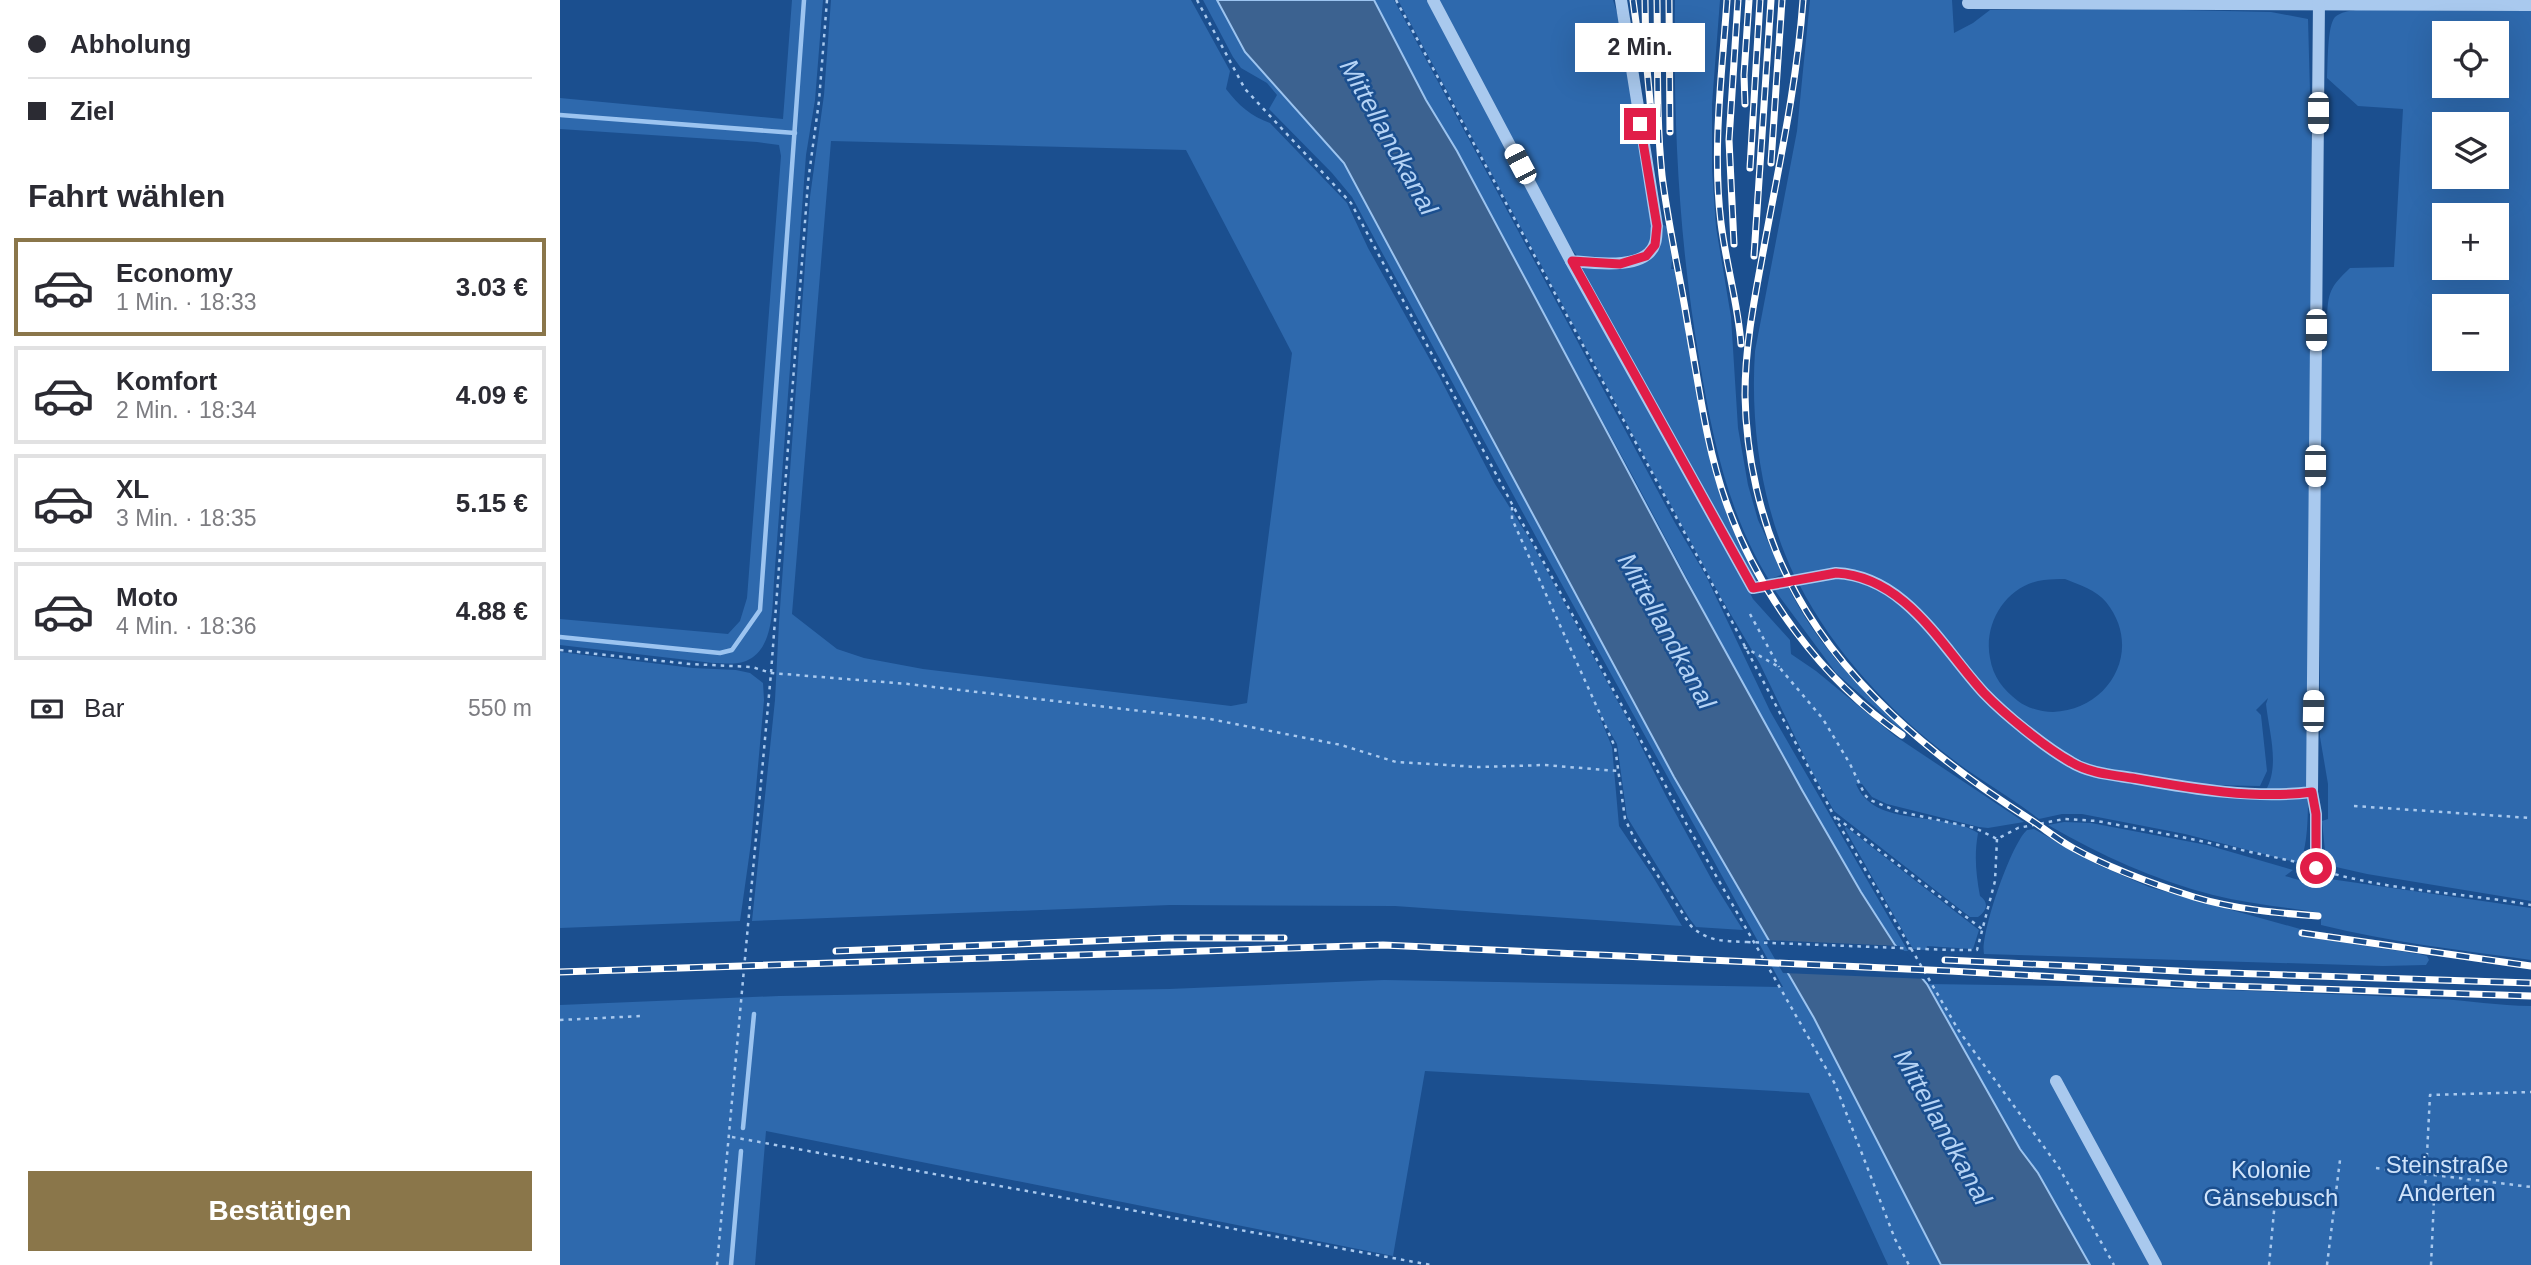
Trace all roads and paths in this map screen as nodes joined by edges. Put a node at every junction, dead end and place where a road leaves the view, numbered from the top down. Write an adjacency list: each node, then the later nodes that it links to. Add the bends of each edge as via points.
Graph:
1 (827, 0): 15 (path, via 808,182)
2 (1197, 0): 10 (path, via 1245,89 1351,203)
3 (1396, 0): 12 (path)
4 (1433, 0): 9 (lane)
5 (1621, 0): 9 (lane, via 1657,226 1655,245 1646,256 1620,264)
6 (2319, 2): 7 (lane); 8 (lane); 17 (lane)
7 (1968, 3)
8 (2531, 5)
9 (1572, 261): 17 (lane, via 1753,588 1836,573 1872,581 1900,598 1986,694 2074,764 2192,788 2294,795)
10 (1512, 504): 16 (path, via 1512,519 1615,747); 37 (path, via 1835,1084)
11 (1750, 614): 14 (path)
12 (1744, 647): 14 (path); 19 (path)
13 (560, 650): 15 (path, via 752,667)
14 (1779, 667): 21 (path, via 1823,719 1870,800 1897,811 1975,828)
15 (771, 673): 16 (path, via 1210,719 1341,745 1396,762); 29 (path)
16 (1618, 771): 24 (path, bridge, via 1625,819 1637,844 1691,926 1713,940 1978,950)
17 (2312, 792): 22 (lane)
18 (2354, 806): 20 (path)
19 (1835, 816): 24 (path); 38 (path, via 1959,1031 2059,1166)
20 (2531, 818)
21 (1997, 839): 22 (path, via 2018,828 2064,819 2096,821); 24 (path, via 1995,881)
22 (2316, 868): 23 (path, via 2358,880)
23 (2531, 905)
24 (1982, 929)
25 (642, 1016): 26 (path)
26 (560, 1020)
27 (2056, 1081): 39 (lane)
28 (2531, 1092): 32 (path, via 2430,1095)
29 (730, 1137): 35 (path); 36 (path)
30 (2340, 1160): 41 (path)
31 (2376, 1168): 32 (path)
32 (2426, 1174): 33 (path); 42 (path, via 2425,1188 2434,1199)
33 (2531, 1187)
34 (2276, 1190): 40 (path)
35 (718, 1265)
36 (1431, 1265)
37 (1909, 1265)
38 (2114, 1265)
39 (2156, 1265)
40 (2269, 1265)
41 (2327, 1265)
42 (2431, 1265)

